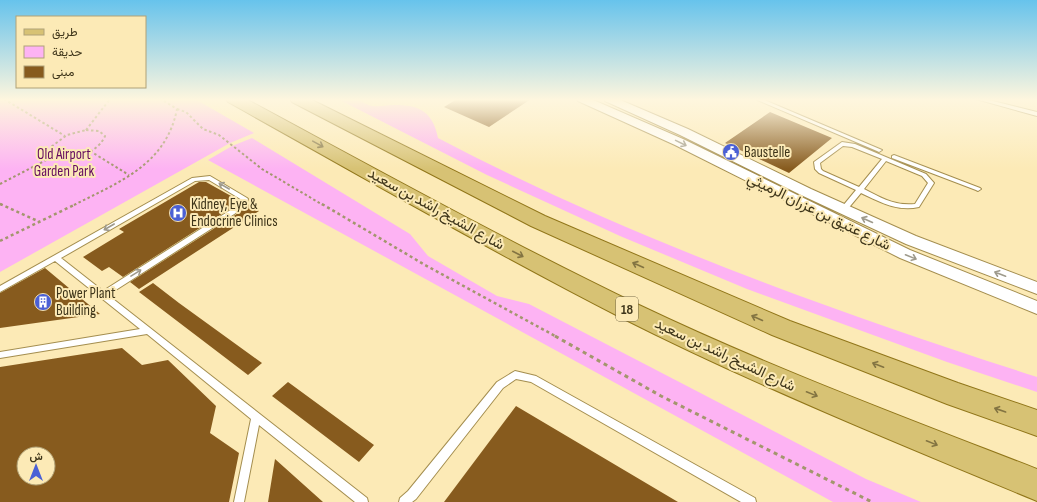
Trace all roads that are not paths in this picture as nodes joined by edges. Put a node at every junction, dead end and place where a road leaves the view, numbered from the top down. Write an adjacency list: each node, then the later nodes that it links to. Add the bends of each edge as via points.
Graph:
1 (277, 122): 19 (main road, شارع الشيخ راشد بن سعيد / 18, one-way to 19, via 514,252 632,312 788,384)
2 (351, 122): 18 (main road, one-way to 2, via 781,328 538,221)
3 (635, 122): 14 (street, شارع عتيق بن عزران الرميثي, one-way to 14, via 905,254)
4 (663, 122): 9 (street, شارع عتيق بن عزران الرميثي)
5 (813, 122): 7 (lane)
6 (886, 158): 8 (lane); 8 (lane, via 853,144 847,144 838,146 817,162 821,172); 8 (lane, via 919,172 930,181 917,206 904,208 893,205)
7 (978, 189)
8 (860, 190): 9 (lane)
9 (844, 209): 11 (street, شارع عتيق بن عزران الرميثي, one-way to 9, via 911,240)
10 (56, 257): 12 (lane); 13 (lane); 13 (lane, one-way to 10, via 240,208 245,199 210,178 194,179)
11 (1037, 288)
12 (0, 289)
13 (103, 294): 15 (lane)
14 (1037, 308)
15 (148, 331): 16 (lane); 17 (lane)
16 (0, 355)
17 (256, 417): 20 (lane); 21 (lane)
18 (1037, 423)
19 (1037, 485)
20 (239, 502)
21 (363, 502)
22 (404, 502): 23 (lane, via 500,384 515,375 533,379)
23 (751, 502)

